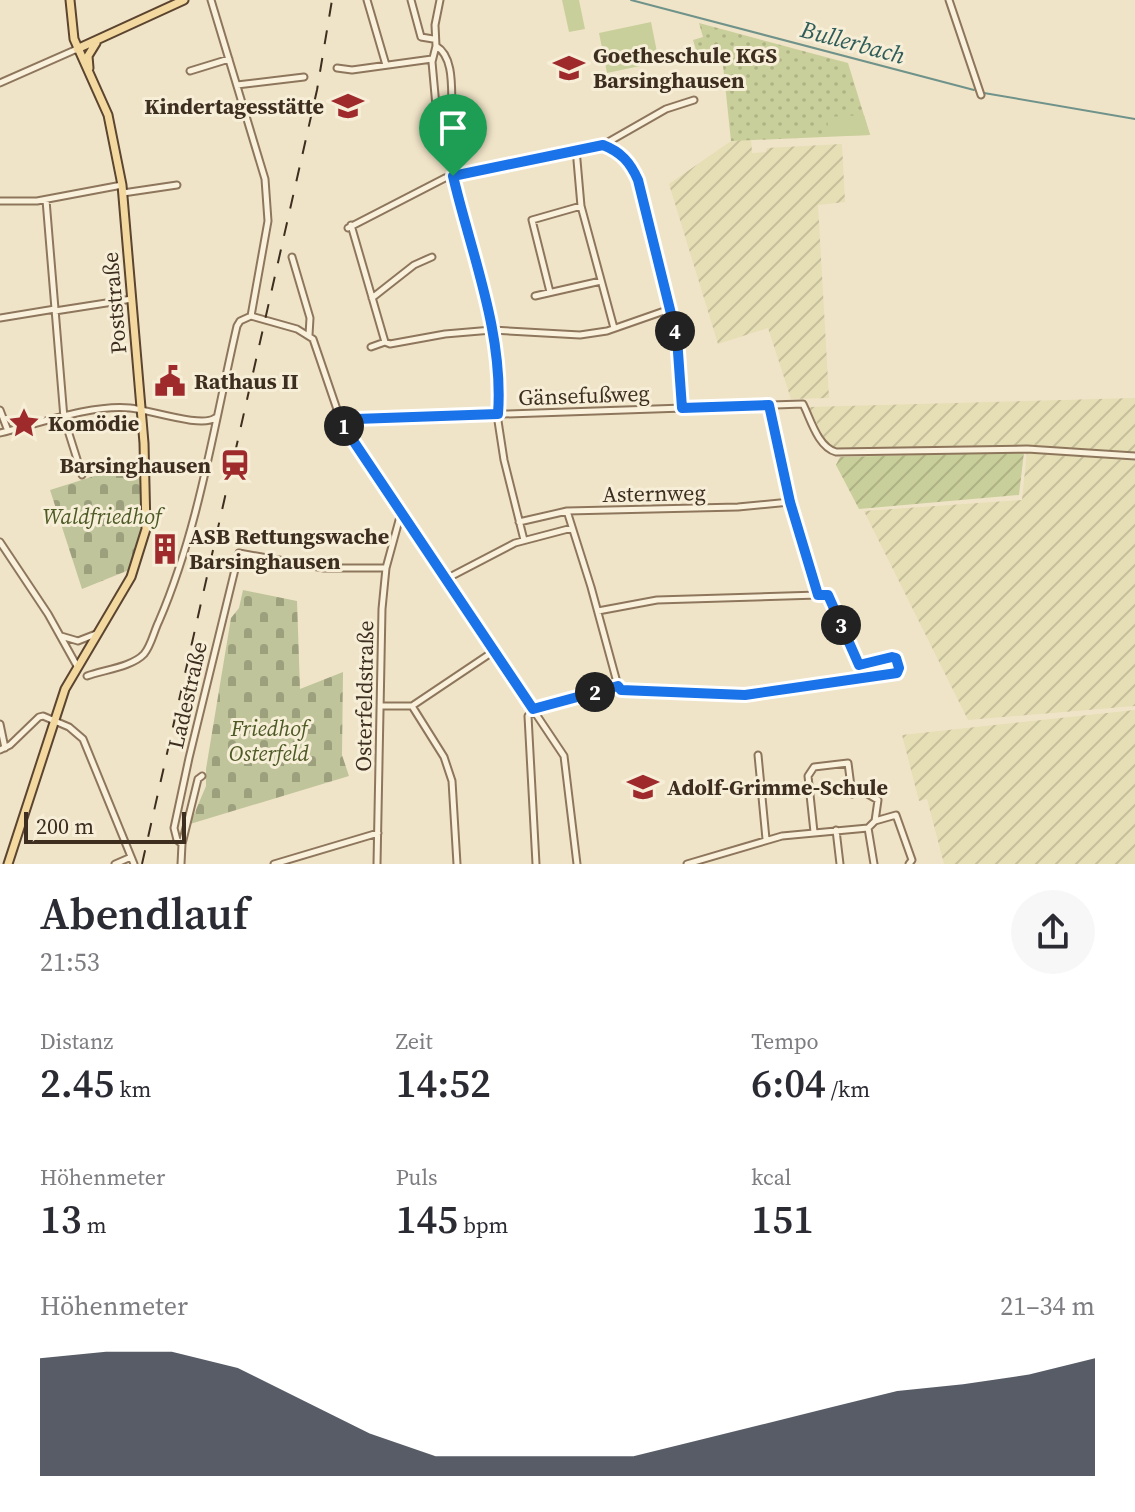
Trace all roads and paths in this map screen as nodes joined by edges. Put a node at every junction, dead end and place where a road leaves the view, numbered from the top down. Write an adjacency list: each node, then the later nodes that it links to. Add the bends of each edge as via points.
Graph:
1 (70, 0): 11 (main road, Poststraße)
2 (184, 0): 9 (main road)
3 (211, 0): 12 (street)
4 (367, 0): 14 (street)
5 (411, 0): 8 (street, via 421,37)
6 (440, 0): 8 (street)
7 (949, 0): 21 (street)
8 (434, 39): 10 (street)
9 (98, 40): 11 (main road); 17 (main road, via 88,56)
10 (436, 46): 13 (street); 23 (street, via 448,60 452,99 451,117)
11 (77, 49): 17 (main road, Poststraße); 19 (street)
12 (229, 59): 16 (street); 20 (street)
13 (432, 59): 14 (street); 23 (street, via 437,117)
14 (386, 65): 15 (street)
15 (337, 68)
16 (190, 71)
17 (89, 74): 28 (main road, Poststraße, via 108,115)
18 (304, 77): 20 (street)
19 (0, 83)
20 (237, 85): 41 (street, via 269,207)
21 (981, 95)
22 (694, 100): 24 (street, via 666,109)
23 (444, 125): 26 (street)
24 (603, 145): 25 (street); 39 (street, via 626,159 638,180)
25 (576, 149): 26 (street); 31 (street)
26 (453, 176): 37 (street, via 349,226); 44 (street)
27 (177, 185): 28 (street)
28 (122, 189): 29 (street); 38 (main road, Poststraße)
29 (46, 200): 30 (street); 40 (street)
30 (0, 201)
31 (581, 206): 34 (street); 35 (street, via 532,220)
32 (292, 257): 45 (street, via 310,318)
33 (432, 257): 37 (street)
34 (601, 281): 35 (street); 43 (street)
35 (550, 292): 36 (street)
36 (535, 296)
37 (372, 298): 46 (street)
38 (132, 299): 40 (street); 51 (main road, Poststraße)
39 (670, 309): 43 (street); 49 (street)
40 (55, 310): 42 (street); 54 (street)
41 (251, 316): 45 (street); 53 (street, via 237,326)
42 (0, 318)
43 (614, 328): 44 (street, via 580,335)
44 (492, 330): 46 (street); 52 (street)
45 (309, 335): 55 (street)
46 (385, 342): 47 (street)
47 (371, 347)
48 (769, 405): 49 (street, Gänsefußweg); 58 (street, Gänsefußweg, via 803,404 822,444 836,452 1027,449); 60 (street)
49 (682, 408): 52 (street, Gänsefußweg)
50 (0, 410): 56 (street)
51 (141, 410): 53 (street, via 203,423); 54 (street, via 115,407); 73 (main road, Poststraße, via 146,529 131,577)
52 (498, 414): 55 (street, Gänsefußweg, via 356,419); 63 (street)
53 (216, 417): 78 (street, via 183,558 147,649 139,658)
54 (64, 418): 56 (street); 59 (street)
55 (342, 424): 62 (street)
56 (8, 431): 57 (street)
57 (0, 433)
58 (1135, 456)
59 (82, 475)
60 (790, 502): 61 (street, Asternweg); 71 (street)
61 (567, 511): 63 (street, Asternweg); 65 (street)
62 (401, 512): 64 (street); 66 (street, Osterfeldstraße)
63 (519, 522): 67 (street)
64 (408, 523): 66 (street); 70 (street)
65 (572, 528): 67 (street); 72 (street)
66 (396, 531): 69 (street, Osterfeldstraße)
67 (524, 540): 70 (street)
68 (0, 542): 74 (street)
69 (386, 568): 81 (street, Osterfeldstraße); 97 (street, Ladestraße, via 324,568 239,553 174,828)
70 (446, 579): 75 (street)
71 (818, 595): 72 (street, via 657,600); 76 (street, via 828,595)
72 (598, 611): 80 (street)
73 (97, 633): 74 (street, via 78,641); 77 (main road, Poststraße)
74 (59, 635): 77 (street)
75 (494, 651): 82 (street); 83 (street)
76 (859, 665): 79 (street); 79 (street, via 892,657 899,668 897,673)
77 (77, 666): 84 (main road, Poststraße)
78 (87, 676)
79 (863, 679): 80 (street, via 745,695)
80 (618, 686): 83 (street)
81 (380, 706): 82 (street); 95 (street, Osterfeldstraße)
82 (412, 706): 104 (street, via 444,757 452,781)
83 (533, 709): 105 (street, via 528,716); 106 (street, via 564,756)
84 (53, 720): 86 (street, via 39,717); 98 (street, via 75,730 88,748); 99 (main road, Poststraße)
85 (0, 724): 86 (street)
86 (3, 749)
87 (758, 755): 96 (street)
88 (202, 776): 97 (street)
89 (866, 793): 91 (street, via 878,800)
90 (852, 794): 94 (street, via 848,763 814,767 808,776)
91 (875, 821): 92 (street); 110 (street, via 896,815)
92 (868, 828): 93 (street); 109 (street)
93 (836, 830): 94 (street); 108 (street)
94 (814, 832): 96 (street)
95 (378, 833): 102 (street); 103 (street, Osterfeldstraße)
96 (766, 839): 107 (street)
97 (182, 844): 101 (street)
98 (133, 861): 100 (street)
99 (8, 864)
100 (115, 864)
101 (181, 864)
102 (274, 864)
103 (377, 864)
104 (457, 864)
105 (536, 864)
106 (577, 864)
107 (687, 864)
108 (840, 864)
109 (874, 864)
110 (909, 864)

